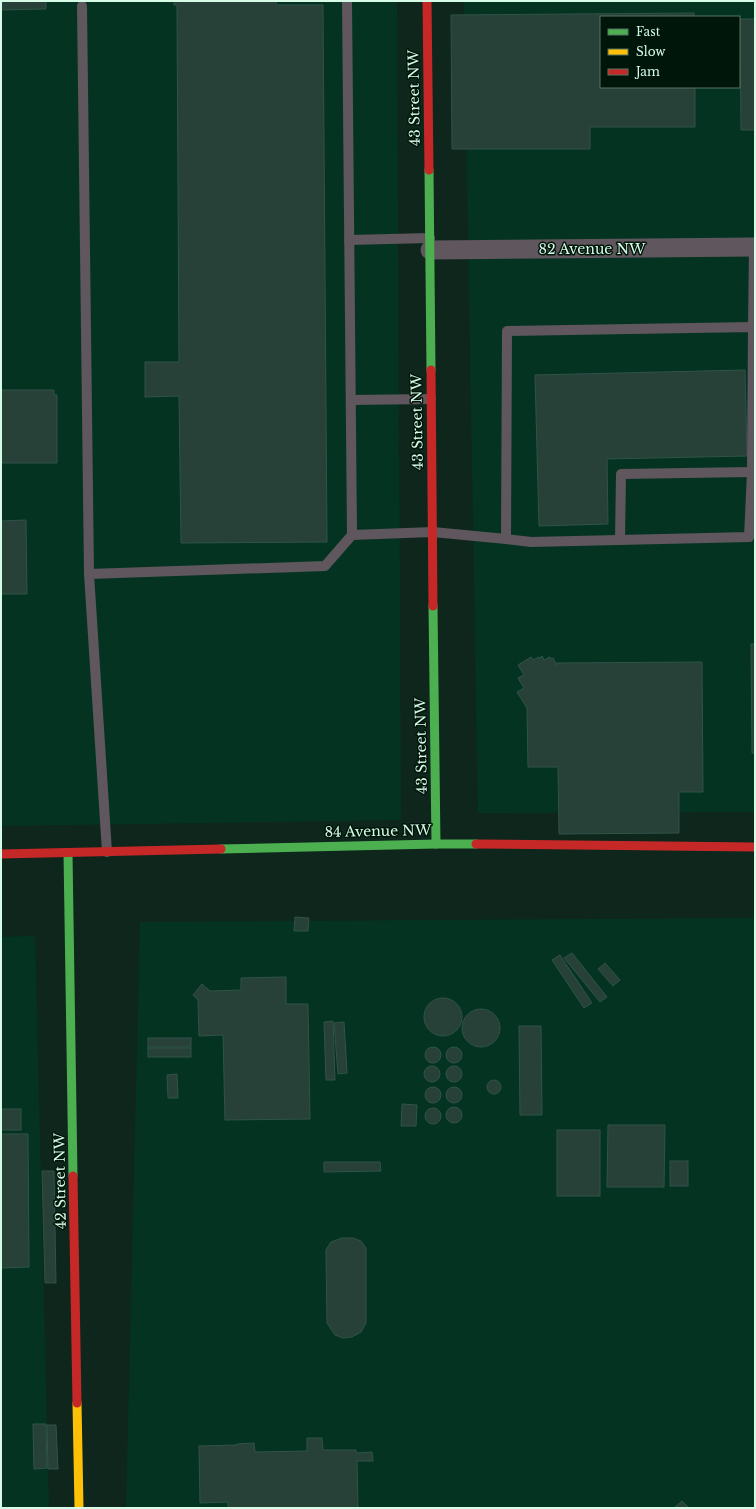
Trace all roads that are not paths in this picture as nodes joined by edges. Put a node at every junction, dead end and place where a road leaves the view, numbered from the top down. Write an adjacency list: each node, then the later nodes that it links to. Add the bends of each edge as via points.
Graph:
1 (347, 1): 4 (lane)
2 (427, 1): 5 (street, 43 Street NW)
3 (82, 6): 15 (lane)
4 (349, 240): 5 (lane); 9 (lane)
5 (430, 244): 6 (street, 82 Avenue NW); 8 (street, 43 Street NW)
6 (754, 248): 7 (lane)
7 (754, 327): 10 (lane); 13 (lane, via 507,331)
8 (431, 399): 9 (lane); 11 (street, 43 Street NW)
9 (351, 400): 12 (lane)
10 (752, 472): 14 (lane, via 750,537); 14 (lane, via 621,474)
11 (433, 532): 12 (lane); 13 (lane); 16 (street, 43 Street NW)
12 (352, 535): 15 (lane, via 325,566)
13 (506, 539): 14 (lane, via 531,542)
14 (620, 540)
15 (89, 574): 18 (lane)
16 (436, 844): 17 (street, 84 Avenue NW); 18 (street, 84 Avenue NW)
17 (755, 847)
18 (107, 852): 20 (street, 84 Avenue NW)
19 (1, 854): 20 (street, 84 Avenue NW)
20 (68, 854): 21 (street, 42 Street NW)
21 (79, 1508)

